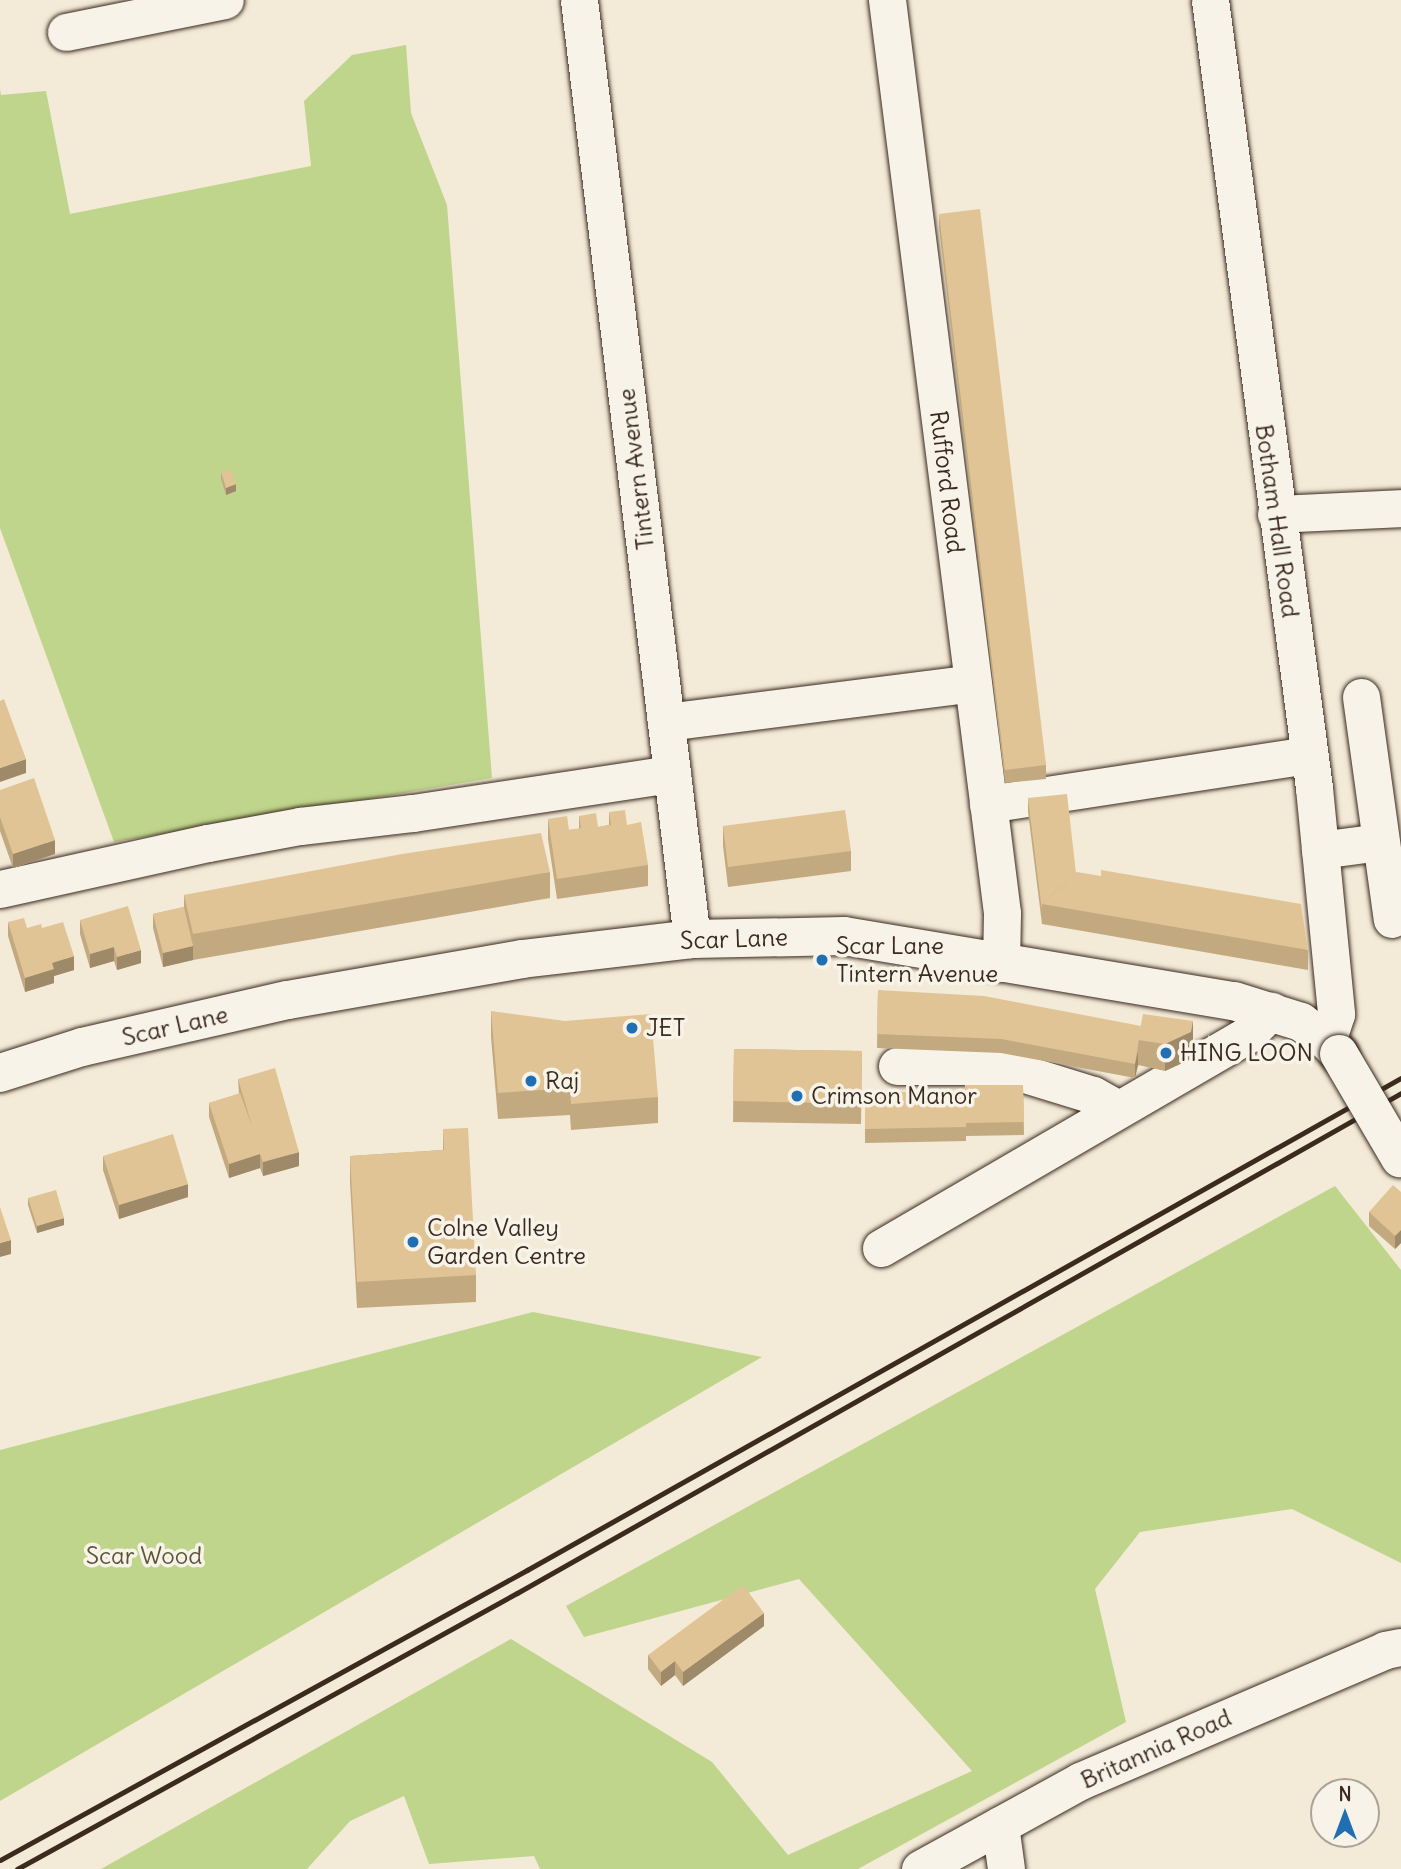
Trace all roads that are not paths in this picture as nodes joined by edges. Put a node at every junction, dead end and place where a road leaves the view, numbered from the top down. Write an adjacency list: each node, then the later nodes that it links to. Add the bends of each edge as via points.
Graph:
1 (225, 0): 5 (street)
2 (579, 0): 10 (street, Tintern Avenue)
3 (887, 0): 8 (street, Rufford Road)
4 (1210, 0): 7 (street, Botham Hall Road)
5 (66, 32)
6 (1401, 509): 7 (street)
7 (1276, 514): 11 (street, Botham Hall Road)
8 (973, 683): 10 (street); 13 (street, Rufford Road)
9 (1361, 697): 14 (street)
10 (666, 722): 12 (street, Tintern Avenue)
11 (1309, 755): 13 (street); 15 (street, Botham Hall Road)
12 (672, 774): 16 (street, via 300,826); 18 (street, Tintern Avenue)
13 (988, 804): 19 (street, Rufford Road, via 1002,913)
14 (1380, 842): 15 (street); 17 (street)
15 (1320, 850): 21 (street, Botham Hall Road, via 1336,1014)
16 (0, 890)
17 (1392, 919)
18 (692, 939): 19 (main road, Scar Lane, via 844,936); 23 (main road, Scar Lane, via 522,958 288,1000 82,1047)
19 (1001, 963): 20 (main road, Scar Lane)
20 (1271, 1011): 21 (main road, Scar Lane, via 1301,1022); 24 (street, via 1248,1034)
21 (1333, 1047): 25 (main road, Scar Lane, bridge)
22 (897, 1066): 24 (street, via 999,1066 1093,1095)
23 (0, 1073)
24 (1118, 1109): 26 (street)
25 (1401, 1158)
26 (881, 1248)
27 (1401, 1647): 28 (street, Britannia Road, via 1080,1781)
28 (1000, 1825): 29 (street, Britannia Road); 30 (street)
29 (920, 1869)
30 (1006, 1869)

